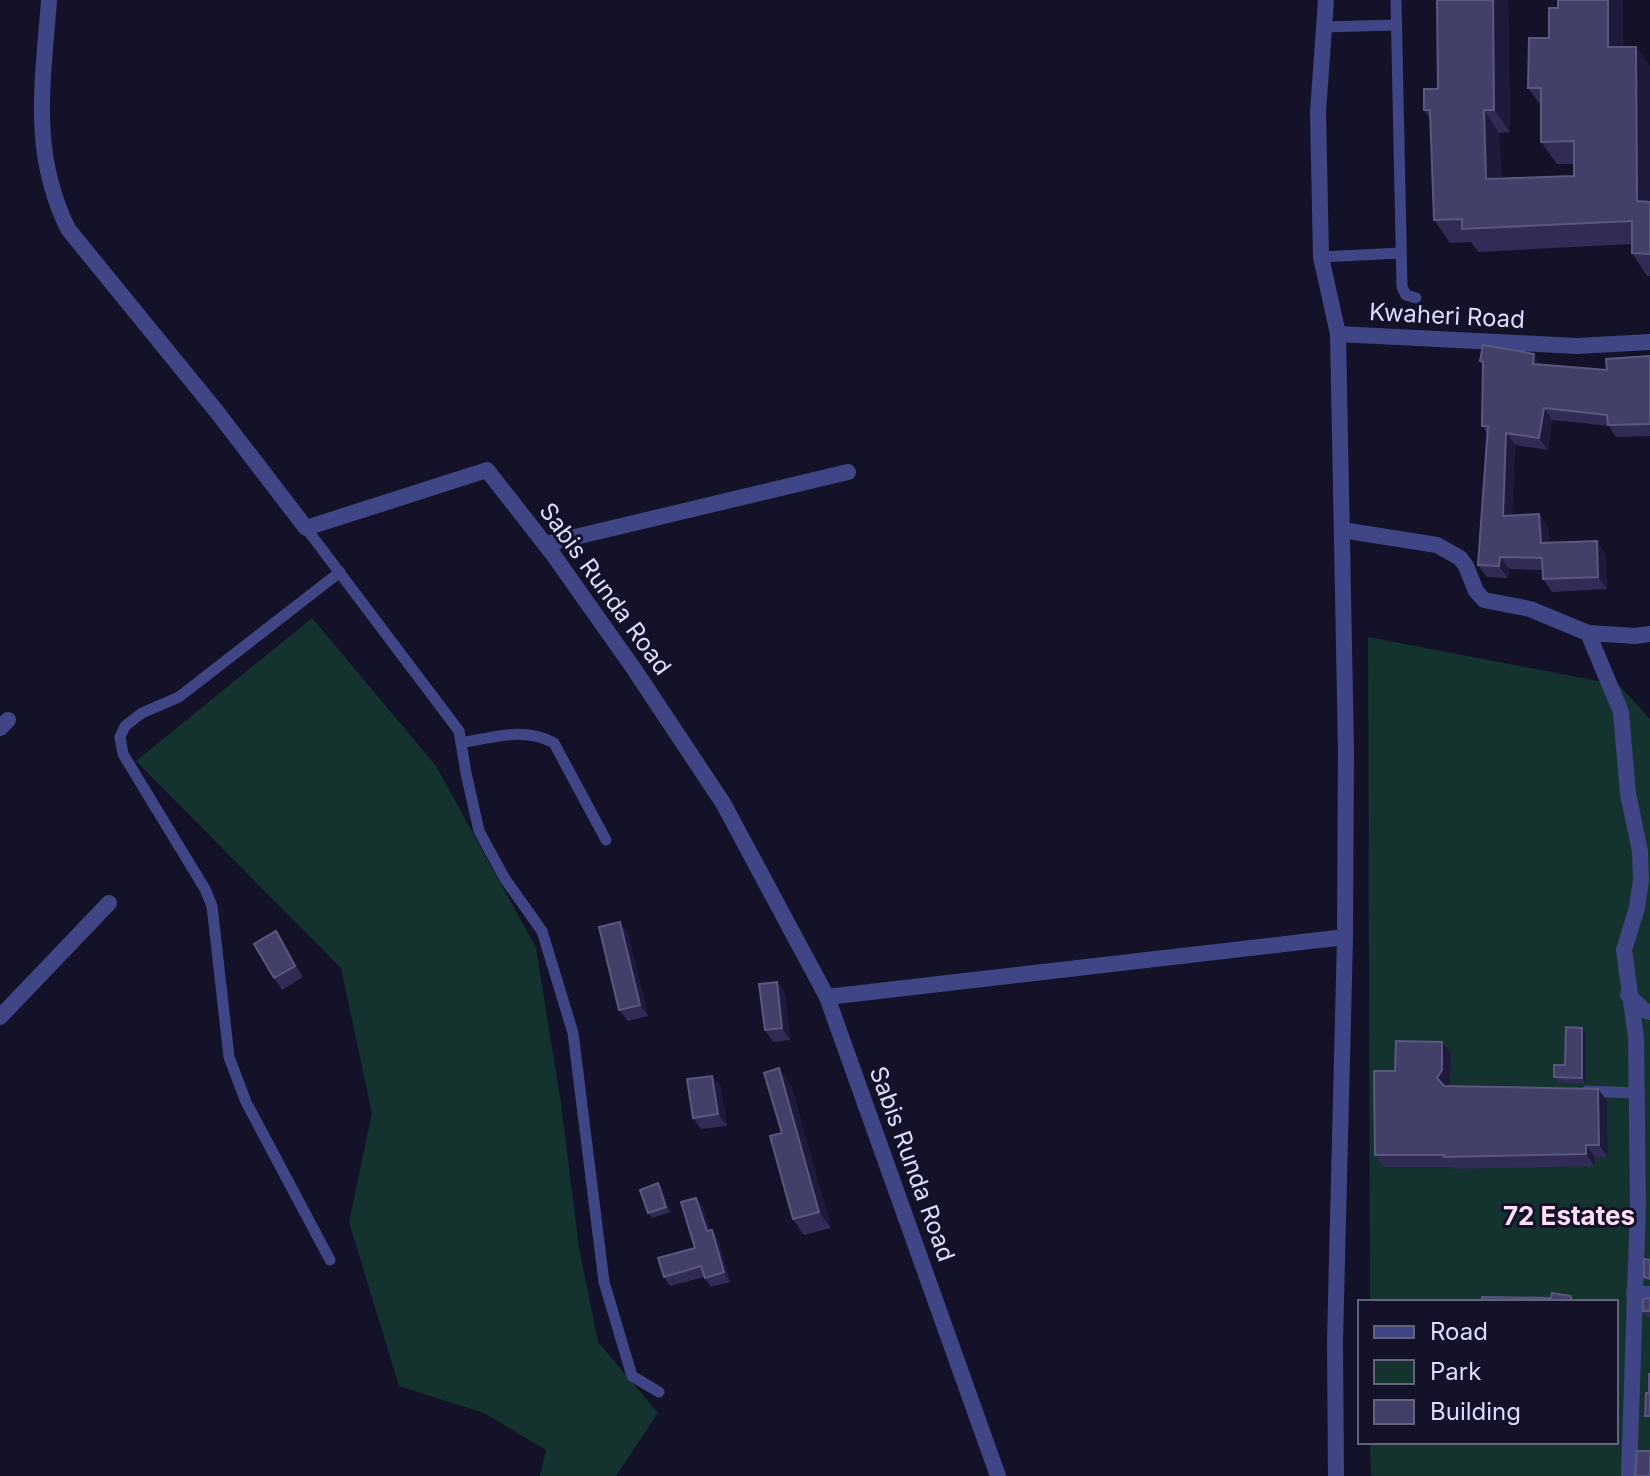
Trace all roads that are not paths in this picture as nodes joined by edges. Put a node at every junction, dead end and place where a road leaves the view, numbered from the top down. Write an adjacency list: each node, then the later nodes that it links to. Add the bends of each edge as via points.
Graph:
1 (49, 0): 12 (street, via 41,115 43,149 58,209 68,229)
2 (1326, 0): 5 (street, Kwaheri Road)
3 (1396, 0): 4 (lane)
4 (1396, 25): 5 (lane); 6 (lane)
5 (1324, 27): 7 (street, Kwaheri Road, via 1318,112)
6 (1400, 253): 7 (lane); 8 (lane, via 1402,287)
7 (1321, 257): 9 (street, Kwaheri Road)
8 (1416, 298)
9 (1338, 334): 10 (street, Kwaheri Road, via 1577,346); 13 (street)
10 (1650, 342)
11 (848, 472): 14 (street)
12 (306, 528): 14 (street, Sabis Runda Road, via 487,470); 15 (lane)
13 (1342, 530): 16 (street, via 1437,545 1460,558 1484,600 1530,609); 21 (street)
14 (546, 544): 23 (street, Sabis Runda Road, via 723,803)
15 (340, 572): 18 (lane, via 459,731); 29 (lane, via 179,697 142,713 120,737 123,754 212,906 229,1057 246,1102)
16 (1588, 633): 17 (street); 22 (street, via 1621,712 1628,794 1640,851 1637,908 1624,950)
17 (1650, 634)
18 (461, 743): 19 (lane, via 521,733 554,743); 31 (lane, via 479,831 542,931 569,1018 604,1282 632,1376)
19 (606, 840)
20 (109, 903): 25 (street)
21 (1345, 937): 23 (street); 33 (street)
22 (1628, 995): 24 (street); 26 (street)
23 (827, 997): 32 (street, Sabis Runda Road)
24 (1650, 1012)
25 (0, 1017)
26 (1643, 1034): 28 (street)
27 (1573, 1091): 28 (lane)
28 (1635, 1093): 30 (street)
29 (330, 1260)
30 (1642, 1294): 34 (street)
31 (659, 1392)
32 (998, 1476)
33 (1336, 1476)
34 (1629, 1476)

